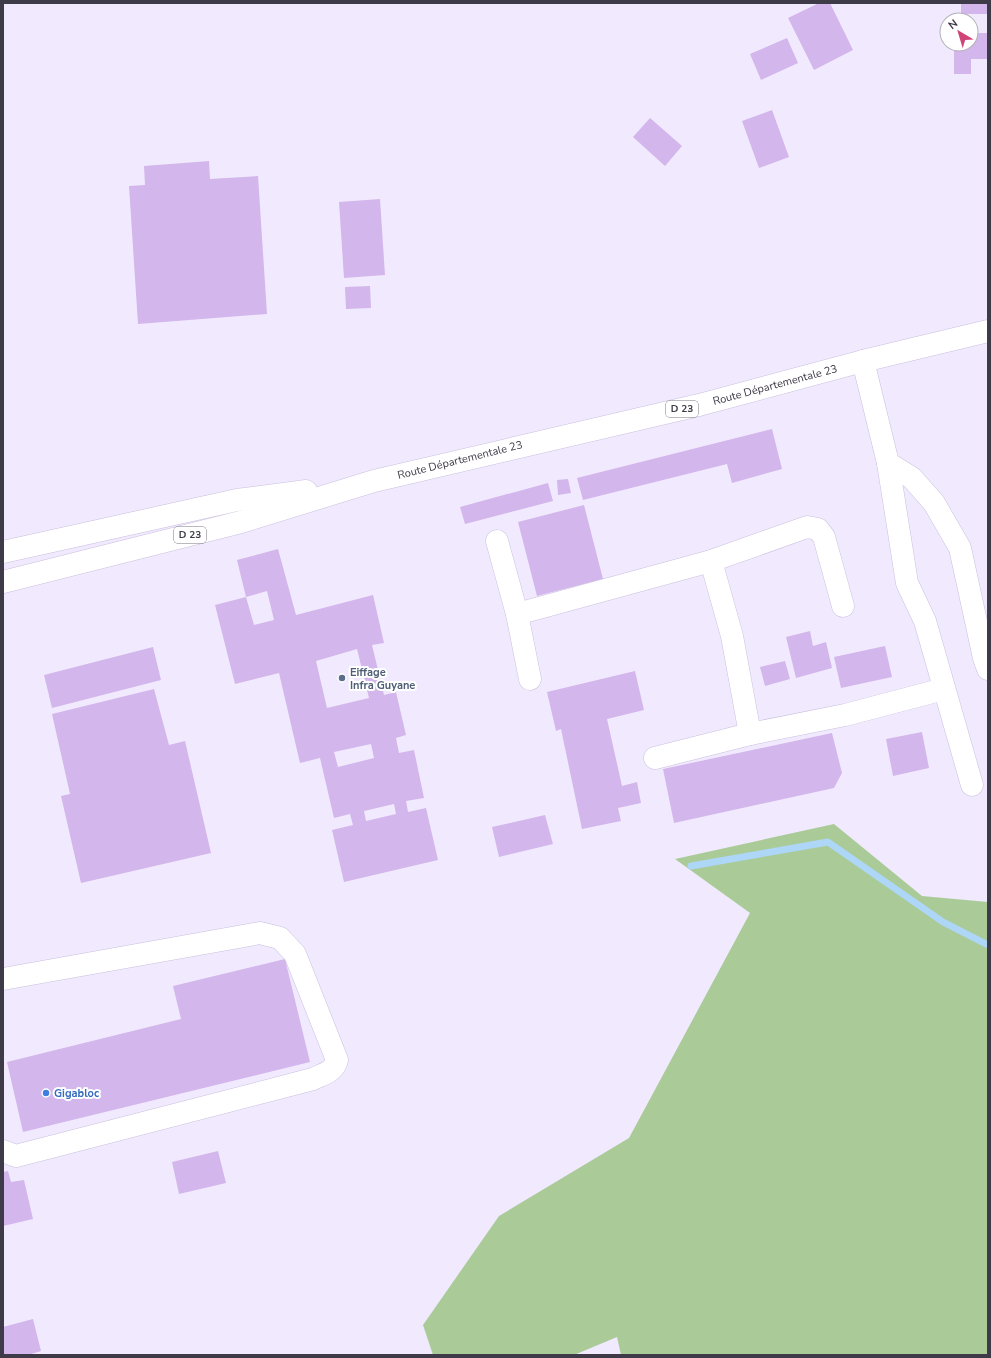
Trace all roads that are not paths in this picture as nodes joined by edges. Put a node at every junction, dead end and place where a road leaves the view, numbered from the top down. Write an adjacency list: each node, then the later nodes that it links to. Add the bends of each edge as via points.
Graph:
1 (988, 331): 2 (main road, Route Départementale 23 / D 23)
2 (863, 361): 3 (main road); 4 (main road, Route Départementale 23 / D 23, via 699,405)
3 (888, 463): 11 (main road, via 912,478 934,503 960,548); 13 (main road, via 907,583 925,621)
4 (374, 481): 6 (main road, D 23, via 237,500); 8 (main road, D 23, via 241,522)
5 (497, 541): 10 (main road)
6 (3, 552)
7 (711, 562): 9 (main road, via 807,527 818,529 824,537); 10 (main road); 14 (main road, via 732,636)
8 (3, 582)
9 (842, 606)
10 (517, 614): 12 (main road)
11 (988, 669)
12 (530, 679)
13 (944, 689): 14 (main road, via 845,715); 16 (main road)
14 (750, 734): 15 (main road)
15 (655, 758)
16 (972, 785)
17 (3, 979): 18 (main road, via 260,933 280,938 295,954 337,1060 330,1072 313,1079 16,1156)
18 (3, 1151)

